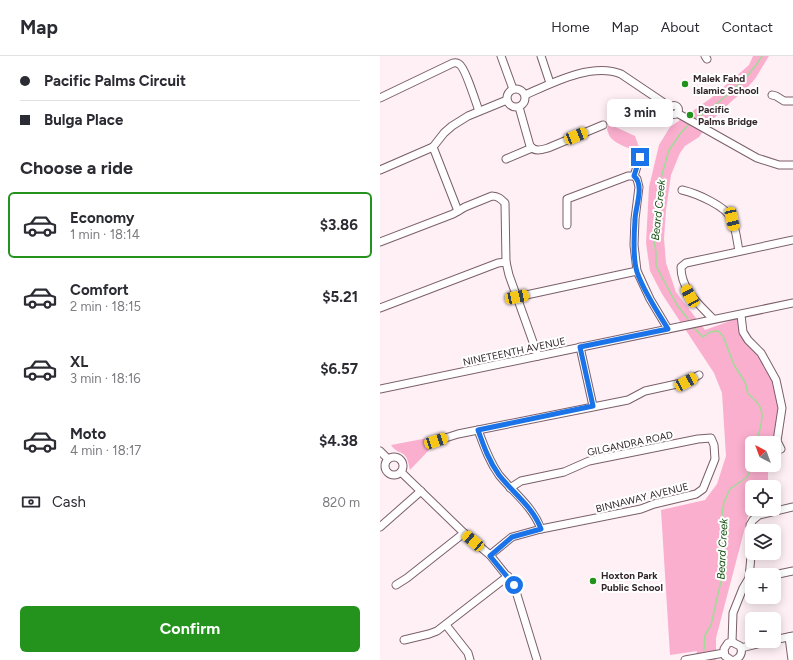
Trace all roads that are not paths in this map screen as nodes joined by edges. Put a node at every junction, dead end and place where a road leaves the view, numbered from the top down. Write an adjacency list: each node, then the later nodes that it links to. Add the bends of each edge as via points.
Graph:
1 (501, 56): 4 (street)
2 (541, 56): 3 (street)
3 (550, 83): 5 (street); 17 (street, via 589,70 613,70 670,107 676,106 678,113 757,158 779,165)
4 (513, 89): 5 (street, via 520,90); 8 (street)
5 (525, 95): 10 (street, via 525,101)
6 (772, 95): 9 (street, via 784,101)
7 (380, 98): 11 (street, via 457,63 462,68)
8 (507, 100): 10 (street, via 511,106); 11 (street)
9 (793, 101)
10 (519, 107): 14 (street)
11 (479, 111): 13 (street, via 452,126)
12 (603, 125): 14 (street, via 540,150)
13 (433, 147): 18 (street); 21 (street)
14 (532, 148): 16 (street)
15 (640, 157): 19 (street)
16 (506, 159)
17 (793, 165)
18 (380, 170)
19 (634, 176): 22 (street, via 567,199); 27 (street, via 639,187 634,246)
20 (682, 190): 25 (street, via 692,192 729,214)
21 (458, 211): 24 (street); 26 (street, via 492,196 505,203)
22 (567, 225)
23 (793, 240): 25 (street)
24 (380, 242)
25 (739, 251): 32 (street, via 686,263 680,267 690,296)
26 (506, 262): 28 (street); 30 (street)
27 (637, 271): 28 (street); 33 (street)
28 (517, 297): 35 (street)
29 (793, 303): 31 (street, NINETEENTH AVENUE)
30 (380, 308)
31 (740, 315): 32 (street, NINETEENTH AVENUE); 40 (street, via 743,332 761,353 776,380 782,408)
32 (713, 319): 33 (street, NINETEENTH AVENUE)
33 (668, 329): 34 (street, NINETEENTH AVENUE)
34 (580, 347): 35 (street, NINETEENTH AVENUE); 38 (street)
35 (538, 356): 37 (street, NINETEENTH AVENUE)
36 (699, 375): 38 (street, via 686,382 645,391 628,400)
37 (380, 389)
38 (593, 406): 39 (street)
39 (478, 430): 42 (street); 48 (street, via 488,459)
40 (778, 436)
41 (711, 438): 48 (street, GILGANDRA ROAD, via 589,461 564,472 521,481); 52 (street, BINNAWAY AVENUE, via 715,459 703,489 696,494 654,504 641,510)
42 (436, 441)
43 (380, 451): 44 (street)
44 (388, 459): 45 (street); 46 (street, via 401,459)
45 (386, 470): 46 (street, via 392,475); 47 (street)
46 (401, 472): 49 (street)
47 (380, 476)
48 (510, 488): 52 (street, via 528,506)
49 (421, 491): 51 (street); 53 (street)
50 (793, 507): 55 (street, via 759,515 753,520 749,533)
51 (380, 527)
52 (541, 529): 54 (street, BINNAWAY AVENUE, via 512,537)
53 (464, 534): 54 (street); 59 (street)
54 (490, 556): 58 (street)
55 (750, 568)
56 (793, 571): 57 (street)
57 (781, 574)
58 (508, 576): 61 (street); 70 (street, via 514,585)
59 (396, 585)
60 (745, 585): 65 (street, via 733,613)
61 (446, 625): 64 (street, via 432,634); 69 (street, via 468,653)
62 (791, 636): 63 (street); 74 (street)
63 (781, 638)
64 (404, 640)
65 (732, 642): 67 (street); 68 (street)
66 (745, 647): 67 (street)
67 (741, 648): 73 (street, via 741,654)
68 (721, 653): 71 (street); 72 (street)
69 (470, 660)
70 (537, 660)
71 (685, 660)
72 (731, 660)
73 (735, 660)
74 (792, 660)

